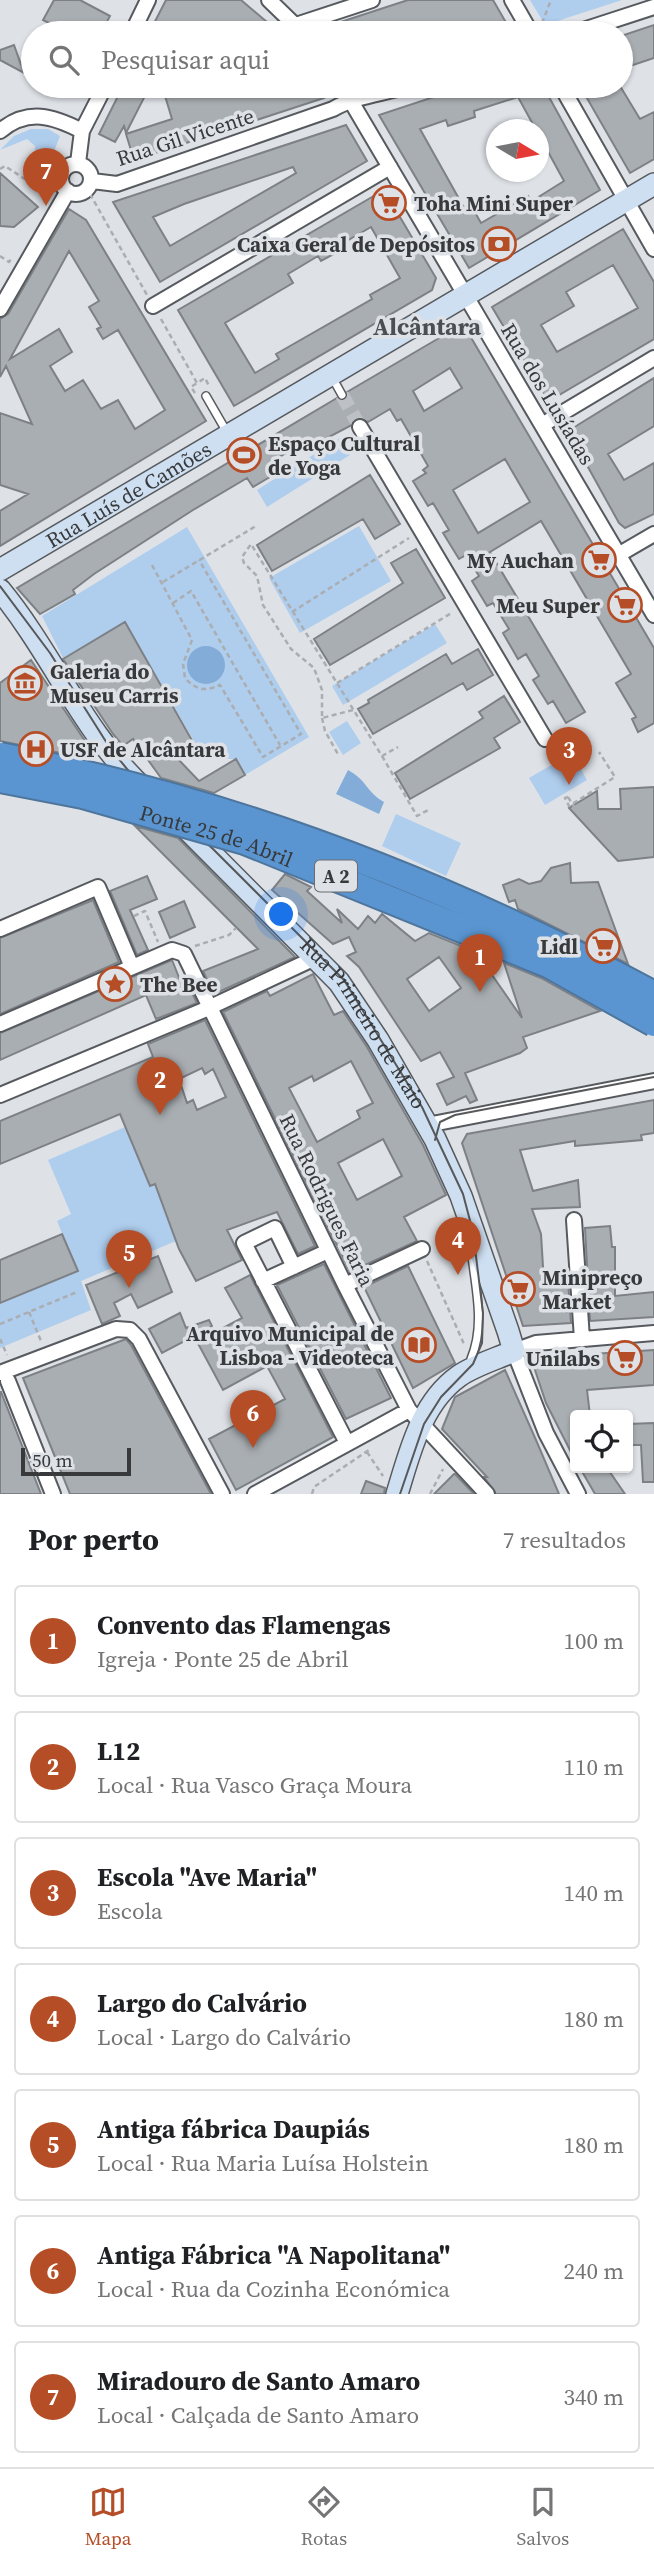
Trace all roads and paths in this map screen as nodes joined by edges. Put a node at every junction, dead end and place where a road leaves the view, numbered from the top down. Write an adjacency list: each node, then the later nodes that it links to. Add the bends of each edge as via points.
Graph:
1 (148, 0): 7 (street)
2 (269, 0): 8 (street)
3 (372, 0): 9 (street)
4 (512, 0): 10 (street)
5 (551, 0): 11 (path)
6 (654, 7): 12 (street)
7 (138, 21)
8 (291, 21)
9 (320, 21)
10 (529, 21)
11 (540, 21)
12 (611, 21)
13 (99, 98): 18 (street)
14 (362, 98): 16 (street, Rua Gil Vicente)
15 (568, 98): 29 (street)
16 (350, 99): 22 (street, Rua dos Lusíadas); 24 (street, Rua Gil Vicente, via 333,109 117,184)
17 (0, 131): 18 (street, via 21,118 41,115)
18 (82, 131): 20 (street)
19 (0, 163): 21 (path)
20 (78, 163): 24 (street, via 90,171); 28 (street, via 62,172 62,184)
21 (5, 166): 23 (path); 27 (path)
22 (390, 167): 34 (street, Rua dos Lusíadas); 35 (street)
23 (0, 169)
24 (92, 181): 28 (street, via 82,193)
25 (654, 184): 29 (main road, Rua Luís de Camões)
26 (49, 190): 27 (path)
27 (43, 191): 30 (path)
28 (68, 191): 36 (street)
29 (626, 200): 31 (street); 34 (main road, Rua Luís de Camões)
30 (45, 203)
31 (654, 248)
32 (14, 253): 33 (path, via 9,262)
33 (1, 258)
34 (466, 295): 38 (main road, Rua Luís de Camões); 41 (street, Rua dos Lusíadas)
35 (153, 306)
36 (0, 309)
37 (654, 358): 41 (street)
38 (330, 375): 39 (lane); 43 (main road, Rua Luís de Camões)
39 (342, 395)
40 (206, 396): 43 (lane)
41 (542, 425): 47 (street, Rua dos Lusíadas)
42 (360, 427): 45 (street)
43 (229, 435): 50 (main road, Rua Luís de Camões)
44 (256, 526): 48 (path)
45 (421, 530): 54 (street); 55 (path)
46 (654, 534): 47 (street)
47 (618, 555): 56 (street, Rua dos Lusíadas)
48 (199, 560): 51 (path); 61 (path, via 301,734)
49 (152, 565): 51 (path)
50 (0, 570)
51 (162, 583): 53 (path)
52 (0, 590): 75 (main road, Rua Primeiro de Maio, via 124,771 210,850)
53 (173, 603): 61 (path, via 191,591); 61 (path, via 192,639 183,664 185,678 199,689 220,685 263,757)
54 (465, 604): 57 (path); 60 (street)
55 (292, 612): 57 (path); 59 (path, via 251,544 242,557 244,564 257,576 263,605 291,649 314,667)
56 (654, 615)
57 (336, 683): 58 (path)
58 (352, 710): 59 (path); 66 (path)
59 (322, 718): 65 (path)
60 (545, 739)
61 (281, 746)
62 (398, 747): 66 (path)
63 (599, 752): 69 (path, bridge, via 615,777 569,806 565,797 568,797 575,808 598,830)
64 (0, 756): 77 (highway, Ponte 25 de Abril / A 2, bridge, via 87,773 249,818 556,942)
65 (339, 756)
66 (383, 756): 68 (path, via 418,816)
67 (0, 779): 79 (highway, Ponte 25 de Abril / A 2, bridge, via 83,795 245,841 548,964)
68 (430, 809)
69 (610, 829)
70 (134, 916): 74 (path, via 145,911)
71 (236, 928): 73 (path, via 229,935)
72 (0, 929): 76 (street, via 98,887)
73 (180, 952): 74 (street); 78 (street, Rua Rodrigues Faria, via 189,960)
74 (163, 953): 76 (street)
75 (315, 958): 78 (street); 83 (main road, Rua Primeiro de Maio, via 340,982)
76 (132, 967): 80 (street)
77 (654, 995)
78 (210, 1007): 82 (street); 87 (street, Rua Rodrigues Faria)
79 (654, 1023)
80 (0, 1024)
81 (654, 1081): 83 (street)
82 (0, 1095)
83 (427, 1125): 85 (main road, Rua Primeiro de Maio)
84 (574, 1220): 96 (street)
85 (471, 1227): 86 (path); 97 (main road, Rua Primeiro de Maio); 99 (lane, via 480,1319 478,1341)
86 (422, 1249): 90 (street); 99 (path)
87 (328, 1251): 88 (street); 90 (street, Rua Rodrigues Faria)
88 (294, 1267): 89 (street); 89 (street, via 275,1228 244,1243)
89 (263, 1281): 102 (street)
90 (345, 1285): 101 (street, Rua Rodrigues Faria)
91 (77, 1292): 92 (path)
92 (29, 1312): 93 (path); 98 (path)
93 (0, 1324)
94 (654, 1333): 96 (street)
95 (0, 1339): 100 (path)
96 (582, 1339): 97 (street, via 536,1343)
97 (514, 1351): 99 (main road); 111 (street, via 546,1433)
98 (47, 1355): 100 (street); 107 (street, via 116,1329 134,1333)
99 (465, 1367): 101 (main road)
100 (6, 1374): 106 (street)
101 (416, 1416): 102 (street); 104 (street, Rua Rodrigues Faria); 105 (main road)
102 (347, 1443): 108 (street)
103 (366, 1451): 105 (path)
104 (452, 1454): 109 (path); 110 (street, Rua Rodrigues Faria)
105 (393, 1490)
106 (53, 1494)
107 (222, 1494)
108 (255, 1494)
109 (430, 1494)
110 (487, 1494)
111 (579, 1494)

